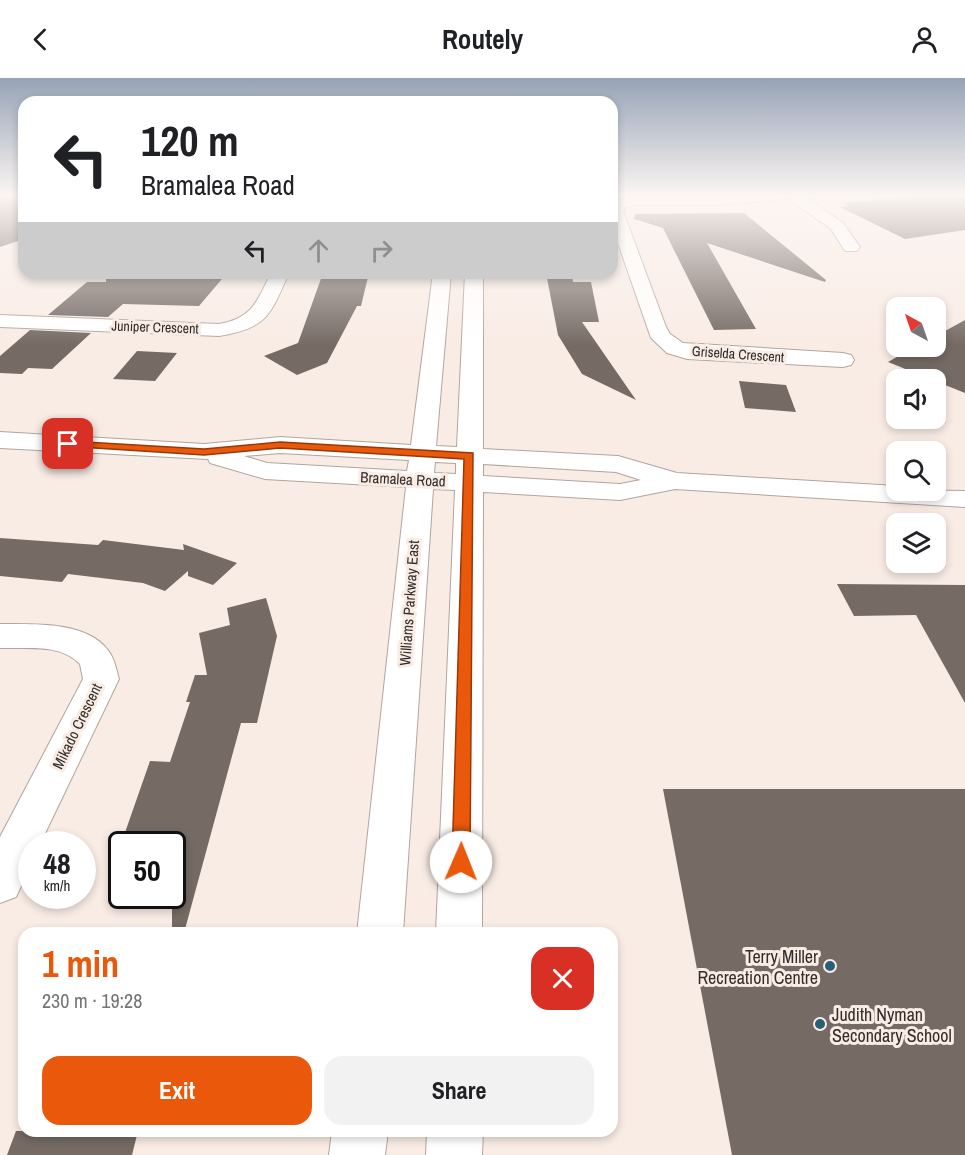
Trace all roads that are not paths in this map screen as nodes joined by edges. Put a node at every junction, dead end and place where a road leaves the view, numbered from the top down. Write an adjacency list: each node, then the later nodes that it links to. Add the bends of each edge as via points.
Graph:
1 (627, 245): 8 (main road, Griselda Crescent, via 656,327 675,348 700,354)
2 (849, 245): 3 (main road)
3 (851, 248)
4 (277, 279): 7 (main road, Juniper Crescent, via 258,317 234,328)
5 (441, 279): 10 (main road, Williams Parkway East)
6 (474, 279): 11 (main road)
7 (0, 321)
8 (843, 360)
9 (0, 440): 10 (main road, Bramalea Road, via 204,452 266,471)
10 (421, 466): 11 (main road, Bramalea Road); 15 (main road, Williams Parkway East)
11 (469, 469): 12 (main road, Bramalea Road, via 620,492 675,481); 16 (main road)
12 (965, 499)
13 (0, 636): 14 (main road, Mikado Crescent, via 69,640 95,658 101,679)
14 (0, 882)
15 (381, 927)
16 (459, 927)
17 (359, 1137): 19 (main road)
18 (455, 1137): 20 (main road)
19 (357, 1155)
20 (454, 1155)

